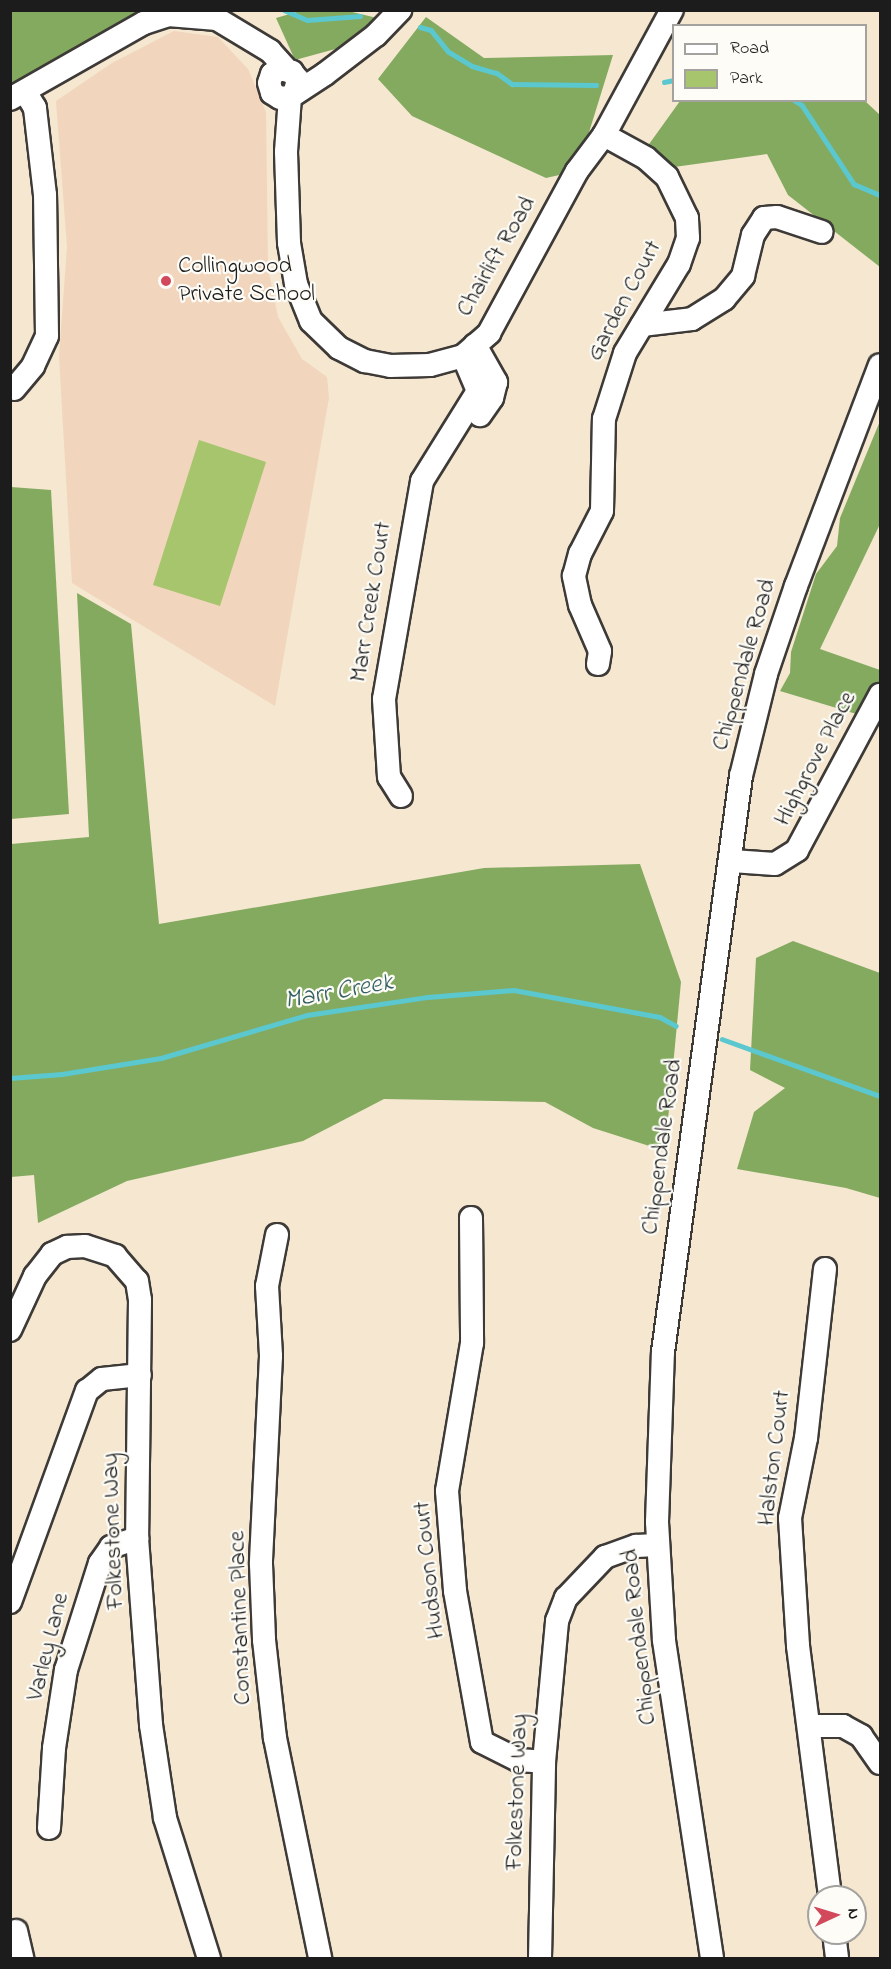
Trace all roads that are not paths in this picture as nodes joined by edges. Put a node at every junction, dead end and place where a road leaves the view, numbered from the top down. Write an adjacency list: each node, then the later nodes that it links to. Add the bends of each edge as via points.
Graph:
1 (400, 10): 4 (street, via 376,35 336,62)
2 (672, 10): 6 (street, Chairlift Road)
3 (192, 12): 4 (street, via 217,19 249,40); 5 (street, via 144,23)
4 (285, 84): 9 (street, via 289,243 296,284 311,321 339,348 364,361 390,366 430,365)
5 (18, 96): 11 (street, via 35,108 45,195 47,336 33,366)
6 (604, 135): 8 (street, Garden Court, via 646,158 667,177 687,218 688,238 679,264); 9 (street, Chairlift Road, via 577,171 489,333)
7 (822, 232): 8 (street, via 777,217 764,218 753,235 743,276 724,299 692,319)
8 (642, 325): 12 (street, Garden Court, via 613,382 604,419 602,511 580,554 574,576 580,605 600,651)
9 (469, 350): 14 (street, Marr Creek Court, via 478,391 460,426 422,481 384,699 389,777)
10 (880, 365): 15 (street, Chippendale Road, via 766,674 741,776)
11 (14, 389)
12 (598, 664)
13 (880, 695): 15 (street, Highgrove Place, via 797,850 775,864)
14 (401, 796)
15 (732, 861): 22 (street, Chippendale Road, via 665,1330 657,1444)
16 (471, 1218): 25 (street, Hudson Court, via 472,1343 447,1491 455,1591 482,1742 518,1760)
17 (277, 1235): 32 (street, Constantine Place, via 267,1286 271,1356 261,1564 264,1640 275,1738)
18 (825, 1269): 24 (street, Halston Court, via 806,1438 790,1518 798,1646)
19 (10, 1330): 20 (street, Folkestone Way, via 35,1276 52,1254 68,1247 99,1250 114,1256 137,1281)
20 (140, 1375): 21 (street, Folkestone Way); 23 (street, via 102,1379 87,1391)
21 (137, 1538): 27 (street, Varley Lane, via 111,1547 100,1563 66,1670 54,1748); 31 (street, Folkestone Way, via 151,1725 165,1818)
22 (657, 1545): 25 (street, Folkestone Way, via 636,1546 605,1557 566,1598 557,1622); 34 (street, Chippendale Road, via 670,1696)
23 (10, 1602)
24 (809, 1726): 26 (street, via 843,1726 861,1737); 28 (street, Halston Court)
25 (544, 1762): 33 (street, Folkestone Way)
26 (880, 1762)
27 (50, 1828)
28 (829, 1885)
29 (16, 1931): 30 (street)
30 (22, 1959)
31 (209, 1959)
32 (320, 1959)
33 (540, 1959)
34 (712, 1959)

